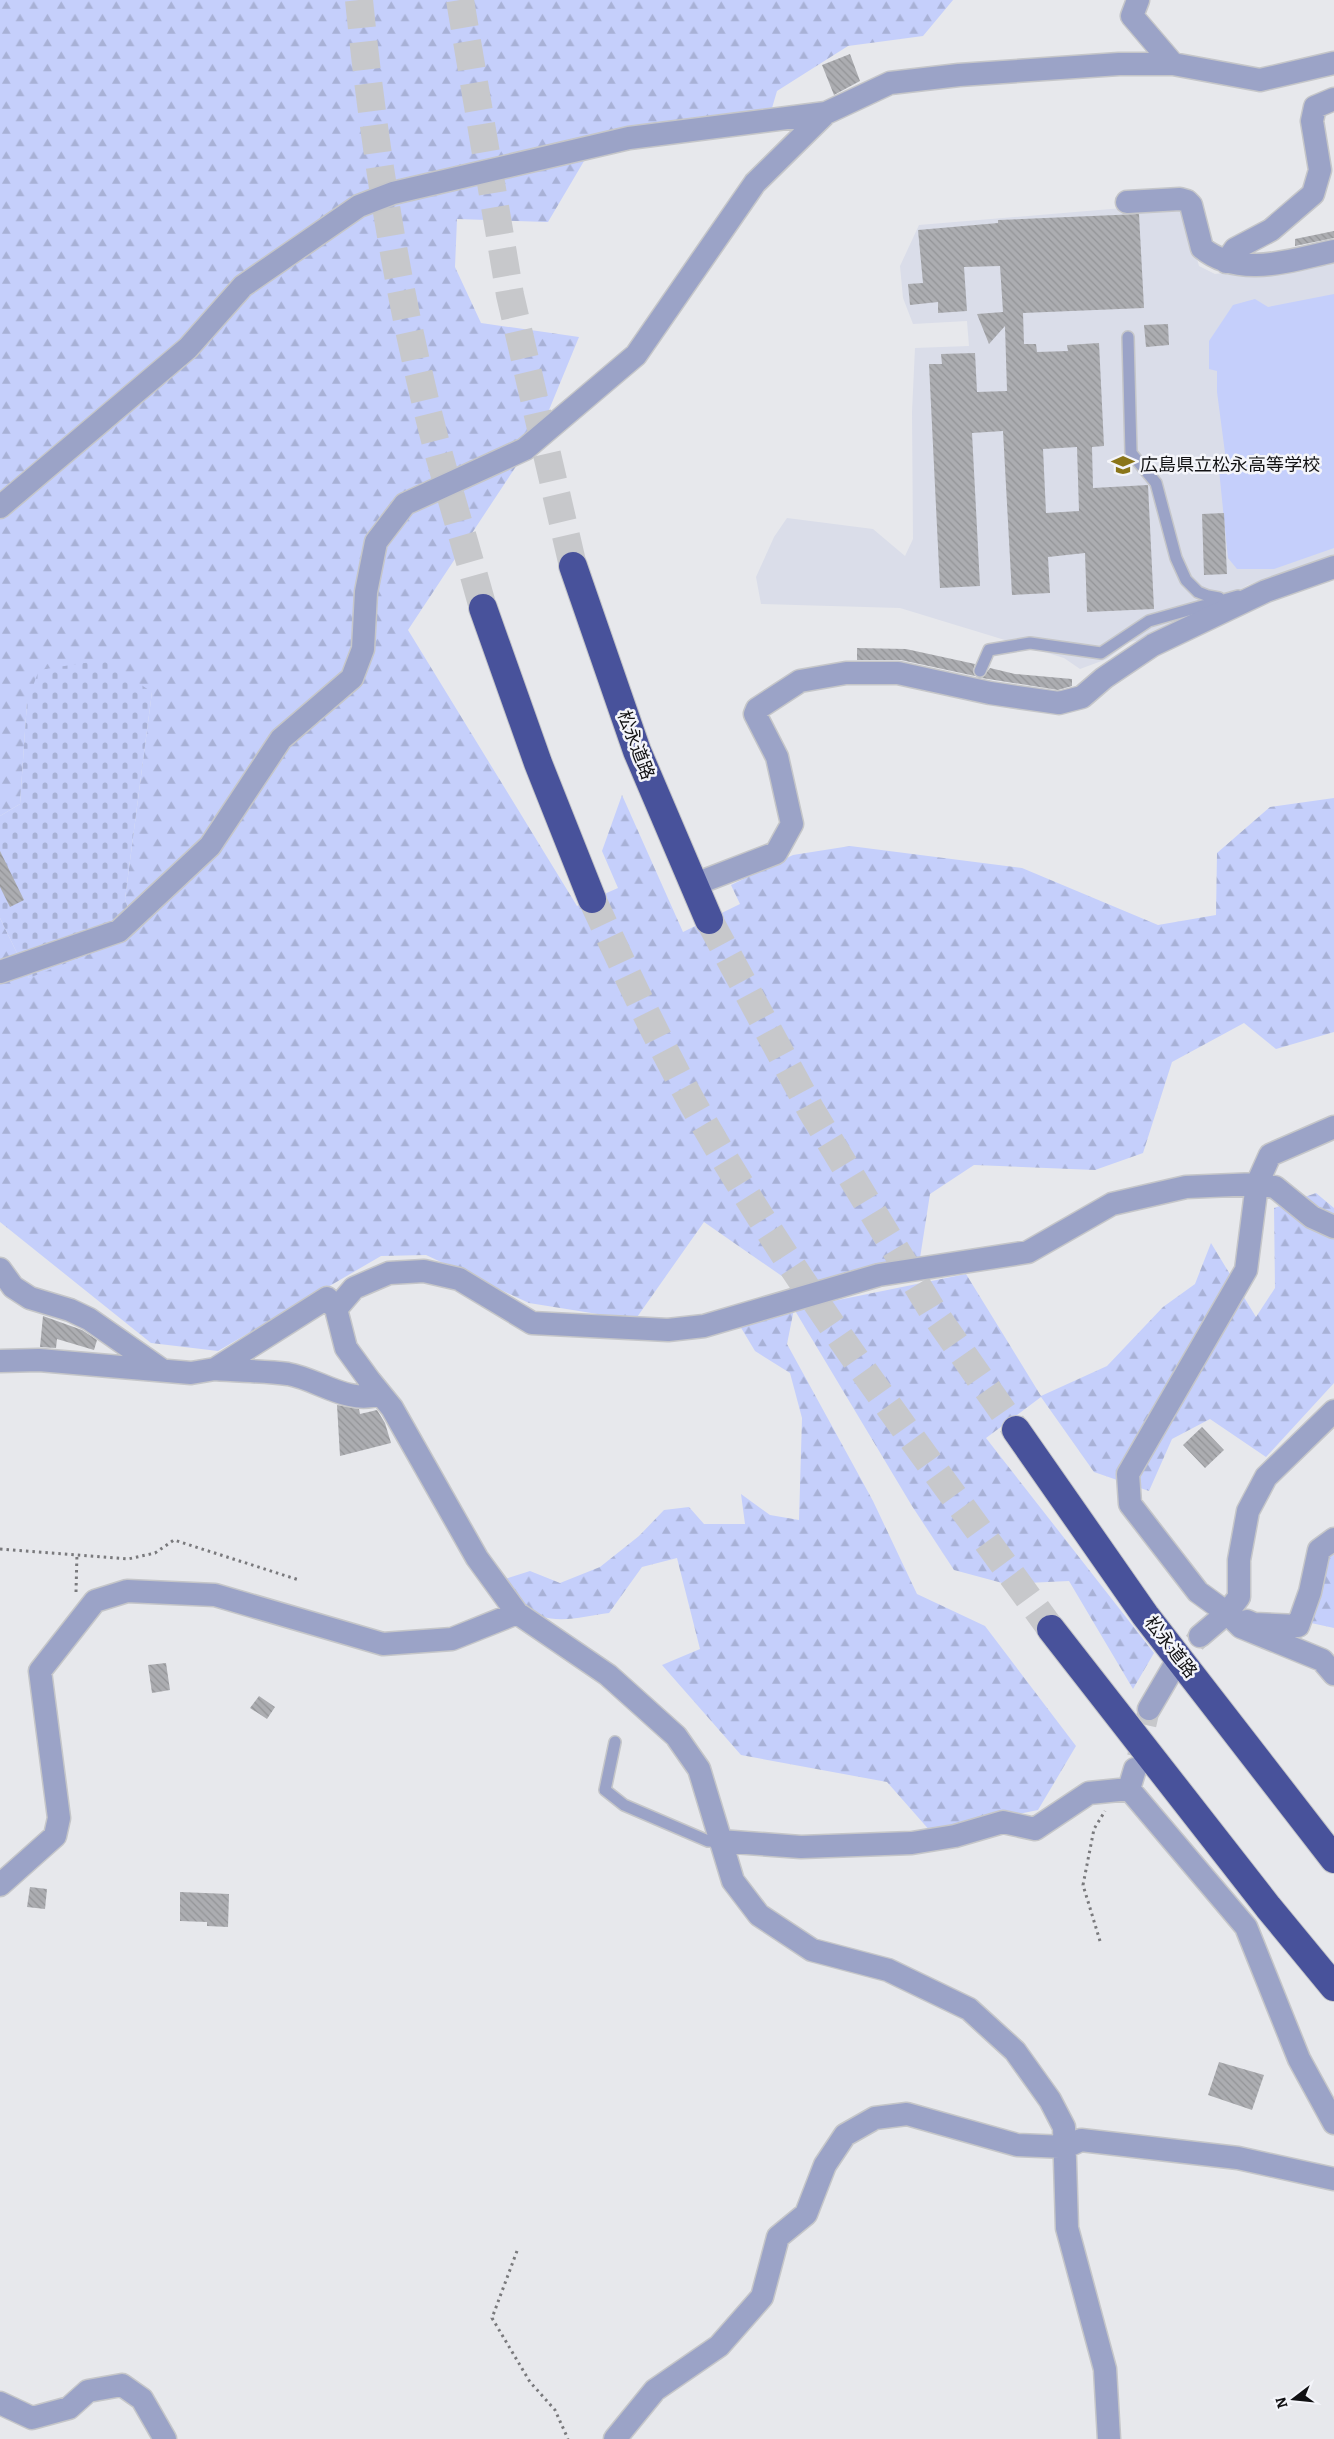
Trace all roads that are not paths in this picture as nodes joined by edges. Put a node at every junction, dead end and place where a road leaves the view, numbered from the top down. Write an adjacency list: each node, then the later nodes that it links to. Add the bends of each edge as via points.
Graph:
1 (1138, 0): 3 (street, via 1132,16)
2 (1334, 63): 3 (street, via 1260,80)
3 (1173, 64): 5 (street, via 1119,64 890,83)
4 (1334, 99): 8 (street, via 1315,107 1312,121 1320,170 1313,194 1271,230 1235,249)
5 (826, 112): 10 (street, via 629,138 392,193 359,206 243,286 188,348); 20 (street, via 755,183 636,355 525,449 405,504 376,542 366,592 363,649 352,678 281,738 210,846 119,931)
6 (1127, 202): 8 (street, via 1187,201 1202,248)
7 (1334, 252): 8 (street, via 1247,267)
8 (1226, 262)
9 (1128, 337): 14 (lane, via 1131,453 1156,483 1176,558 1186,580 1198,592)
10 (0, 507)
11 (574, 566): 17 (highway, 松永道路, via 637,751)
12 (1334, 567): 13 (street)
13 (1266, 591): 14 (lane); 17 (street, via 1153,645 1082,697 1059,703 990,693 898,673 846,673 800,681 757,709 755,714 777,757 792,824 776,853)
14 (1225, 598): 16 (lane, via 1149,620 1100,653 1030,643 989,650)
15 (484, 608): 18 (highway, via 538,763)
16 (980, 671)
17 (693, 885): 19 (highway, 松永道路)
18 (592, 900)
19 (709, 920)
20 (0, 972)
21 (1334, 1126): 22 (street, via 1270,1155)
22 (1257, 1184): 23 (street, via 1275,1187 1312,1217); 25 (street, via 1186,1187 1112,1204 1028,1252 879,1275 704,1326 668,1330 532,1323 459,1279 424,1271 380,1276 354,1288); 34 (street, via 1246,1270 1128,1474 1130,1504 1198,1592)
23 (1334, 1227)
24 (0, 1270): 28 (street, via 13,1287 30,1298 70,1310 89,1320)
25 (336, 1309): 27 (street, via 327,1298); 29 (street, via 346,1348)
26 (0, 1361): 28 (street, via 39,1360)
27 (215, 1369): 28 (street, via 191,1373); 29 (street, via 290,1374 338,1392 370,1397)
28 (163, 1370)
29 (380, 1394): 33 (street, via 392,1408 477,1558)
30 (1334, 1411): 34 (street, via 1266,1477 1248,1511 1238,1560 1239,1597)
31 (1016, 1430): 42 (highway, 松永道路, via 1145,1615)
32 (1334, 1539): 34 (street, via 1319,1550 1310,1592 1298,1626 1254,1624)
33 (517, 1613): 41 (street, via 608,1674 676,1736 699,1769); 43 (street, via 452,1639 383,1644 215,1595 127,1591 94,1601 40,1671 59,1818 55,1836)
34 (1227, 1613): 36 (street); 38 (street, via 1241,1627 1322,1660)
35 (1051, 1629): 44 (highway)
36 (1200, 1636)
37 (1173, 1668): 39 (street)
38 (1334, 1674)
39 (1148, 1709)
40 (615, 1742): 41 (lane, via 605,1790 624,1805 708,1841)
41 (720, 1841): 45 (street, via 801,1847 912,1843 955,1836 1003,1822 1035,1829 1089,1793 1132,1779); 48 (street, via 733,1881 759,1915 812,1950 888,1970 969,2009 1015,2051 1050,2100 1064,2127)
42 (1334, 1859)
43 (0, 1884)
44 (1268, 1907): 45 (street); 46 (highway)
45 (1246, 1927): 47 (street, via 1300,2060)
46 (1334, 1987)
47 (1334, 2123)
48 (1066, 2147): 49 (street, via 1081,2140 1238,2158); 52 (street, via 1017,2145 907,2114 875,2118 844,2135 825,2165 806,2214 778,2237 762,2297 719,2346 655,2390); 53 (street, via 1067,2228 1105,2369)
49 (1334, 2179)
50 (0, 2403): 51 (street, via 32,2418 70,2408 88,2391 122,2385 142,2399)
51 (165, 2439)
52 (615, 2439)
53 (1109, 2439)

